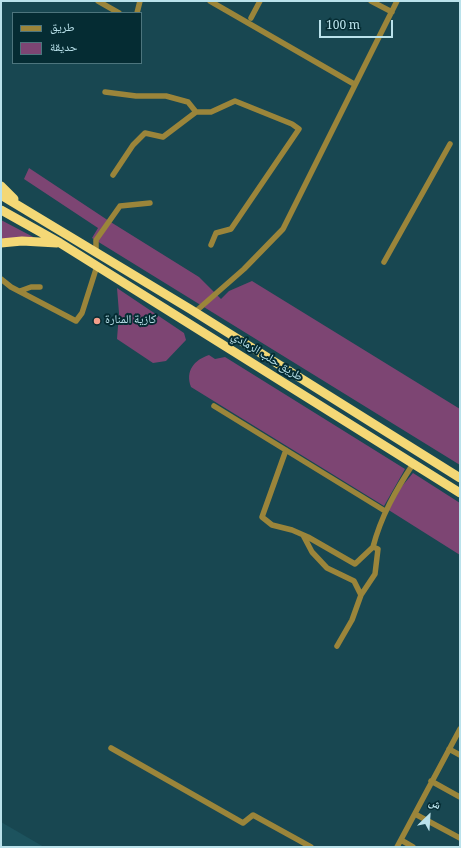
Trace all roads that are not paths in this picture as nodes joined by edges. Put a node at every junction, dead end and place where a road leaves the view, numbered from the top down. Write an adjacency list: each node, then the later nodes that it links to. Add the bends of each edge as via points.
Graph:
1 (98, 1): 7 (street)
2 (140, 1): 8 (street)
3 (210, 1): 11 (street)
4 (260, 1): 10 (street)
5 (371, 1): 9 (street)
6 (397, 1): 9 (street)
7 (117, 12)
8 (137, 12)
9 (392, 12): 11 (street)
10 (252, 18)
11 (354, 84): 30 (street, via 283,229 244,269)
12 (105, 92): 13 (street, via 166,96 188,102)
13 (196, 112): 15 (street, via 163,137 145,133 133,145); 23 (street, via 211,112 235,101 299,129 231,229 216,233)
14 (450, 144): 25 (street)
15 (113, 175)
16 (1, 186): 22 (highway, via 22,206)
17 (1, 195): 22 (highway)
18 (150, 203): 24 (street, via 120,206 96,240)
19 (1, 210): 21 (highway, طريق حلب الرمادي)
20 (1, 243): 21 (highway)
21 (60, 243): 26 (highway, طريق حلب الرمادي)
22 (82, 243): 24 (highway, طريق حلب الرمادي)
23 (211, 245)
24 (96, 252): 30 (highway, طريق حلب الرمادي)
25 (384, 262)
26 (97, 266): 29 (street, via 82,313 76,321); 33 (highway, طريق حلب الرمادي)
27 (1, 279): 29 (street)
28 (40, 287): 29 (street)
29 (20, 291)
30 (192, 311): 34 (highway, طريق حلب الرمادي)
31 (214, 406): 32 (street)
32 (286, 450): 36 (street); 37 (street, via 262,517 272,525)
33 (413, 464): 35 (highway, طريق حلب الرمادي); 36 (street, via 396,489)
34 (460, 478)
35 (460, 493)
36 (386, 511): 38 (street)
37 (303, 535): 38 (street, via 355,564); 39 (street, via 312,552 327,568 354,581)
38 (373, 547): 39 (street, via 378,550 375,574)
39 (361, 595): 40 (street, via 352,620)
40 (337, 646)
41 (460, 729): 43 (street)
42 (111, 748): 50 (street, via 243,822 253,815)
43 (449, 749): 44 (street); 45 (street)
44 (460, 755)
45 (431, 781): 46 (street); 47 (street)
46 (460, 797)
47 (415, 814): 48 (street); 49 (street)
48 (460, 838)
49 (401, 840): 51 (street); 52 (street)
50 (311, 847)
51 (397, 847)
52 (413, 847)

